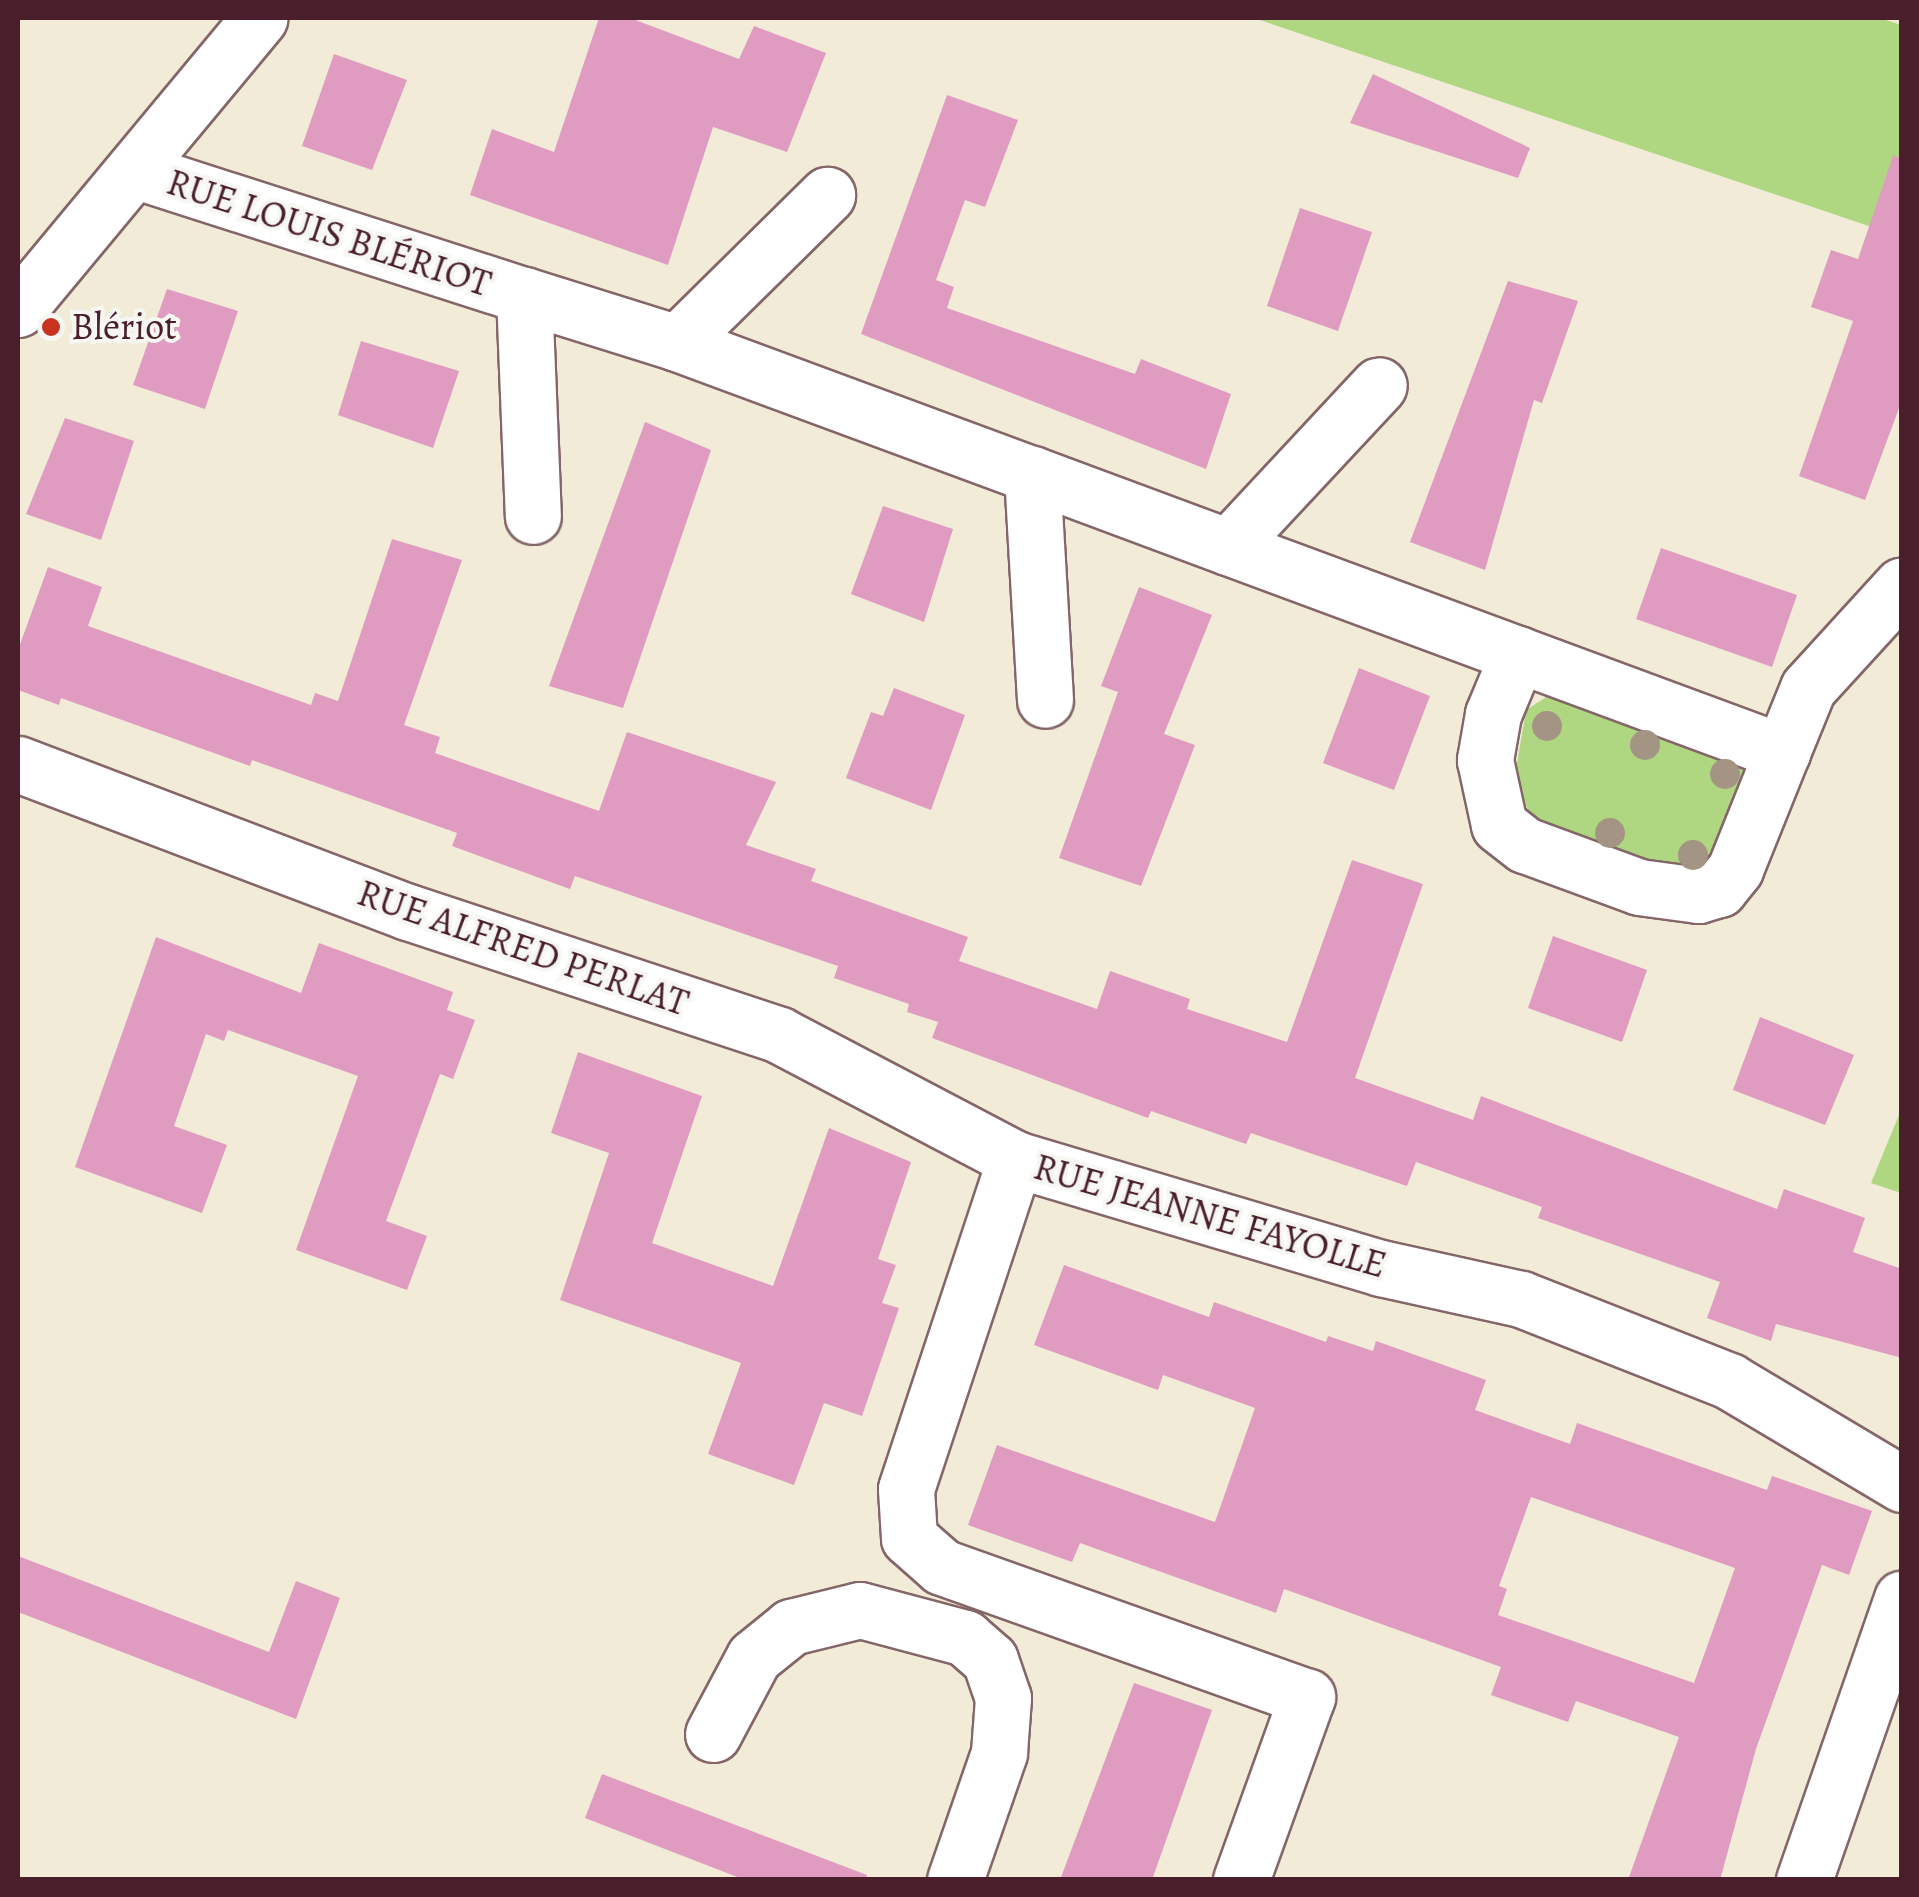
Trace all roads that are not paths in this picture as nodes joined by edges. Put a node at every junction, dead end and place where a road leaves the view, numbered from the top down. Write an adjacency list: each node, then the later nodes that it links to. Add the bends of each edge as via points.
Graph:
1 (260, 18): 2 (street)
2 (134, 170): 4 (street, RUE LOUIS BLÉRIOT); 5 (street)
3 (827, 195): 6 (street)
4 (524, 295): 6 (street, RUE LOUIS BLÉRIOT); 9 (street, RUE LOUIS BLÉRIOT)
5 (18, 310)
6 (677, 342): 8 (street, RUE LOUIS BLÉRIOT)
7 (1379, 385): 10 (street)
8 (1032, 474): 10 (street, RUE LOUIS BLÉRIOT); 13 (street)
9 (533, 516)
10 (1228, 547): 12 (street, RUE LOUIS BLÉRIOT)
11 (1902, 585): 14 (street, via 1808,688)
12 (1518, 654): 14 (street, RUE LOUIS BLÉRIOT); 14 (street, via 1493,714 1485,760 1498,825 1524,845 1639,888 1698,895 1719,888 1735,869)
13 (1045, 700)
14 (1782, 752)
15 (18, 764): 16 (street, RUE ALFRED PERLAT, via 408,912 779,1034)
16 (1015, 1159): 17 (street, RUE JEANNE FAYOLLE, via 1382,1268 1520,1299 1729,1381); 21 (street, RUE JEANNE FAYOLLE, via 906,1489 909,1538 942,1566 1307,1696)
17 (1902, 1484)
18 (1902, 1598): 22 (street)
19 (713, 1734): 20 (street, via 754,1657 791,1626 860,1610 965,1638 990,1660 1003,1698 999,1753)
20 (956, 1880)
21 (1241, 1880)
22 (1804, 1880)

